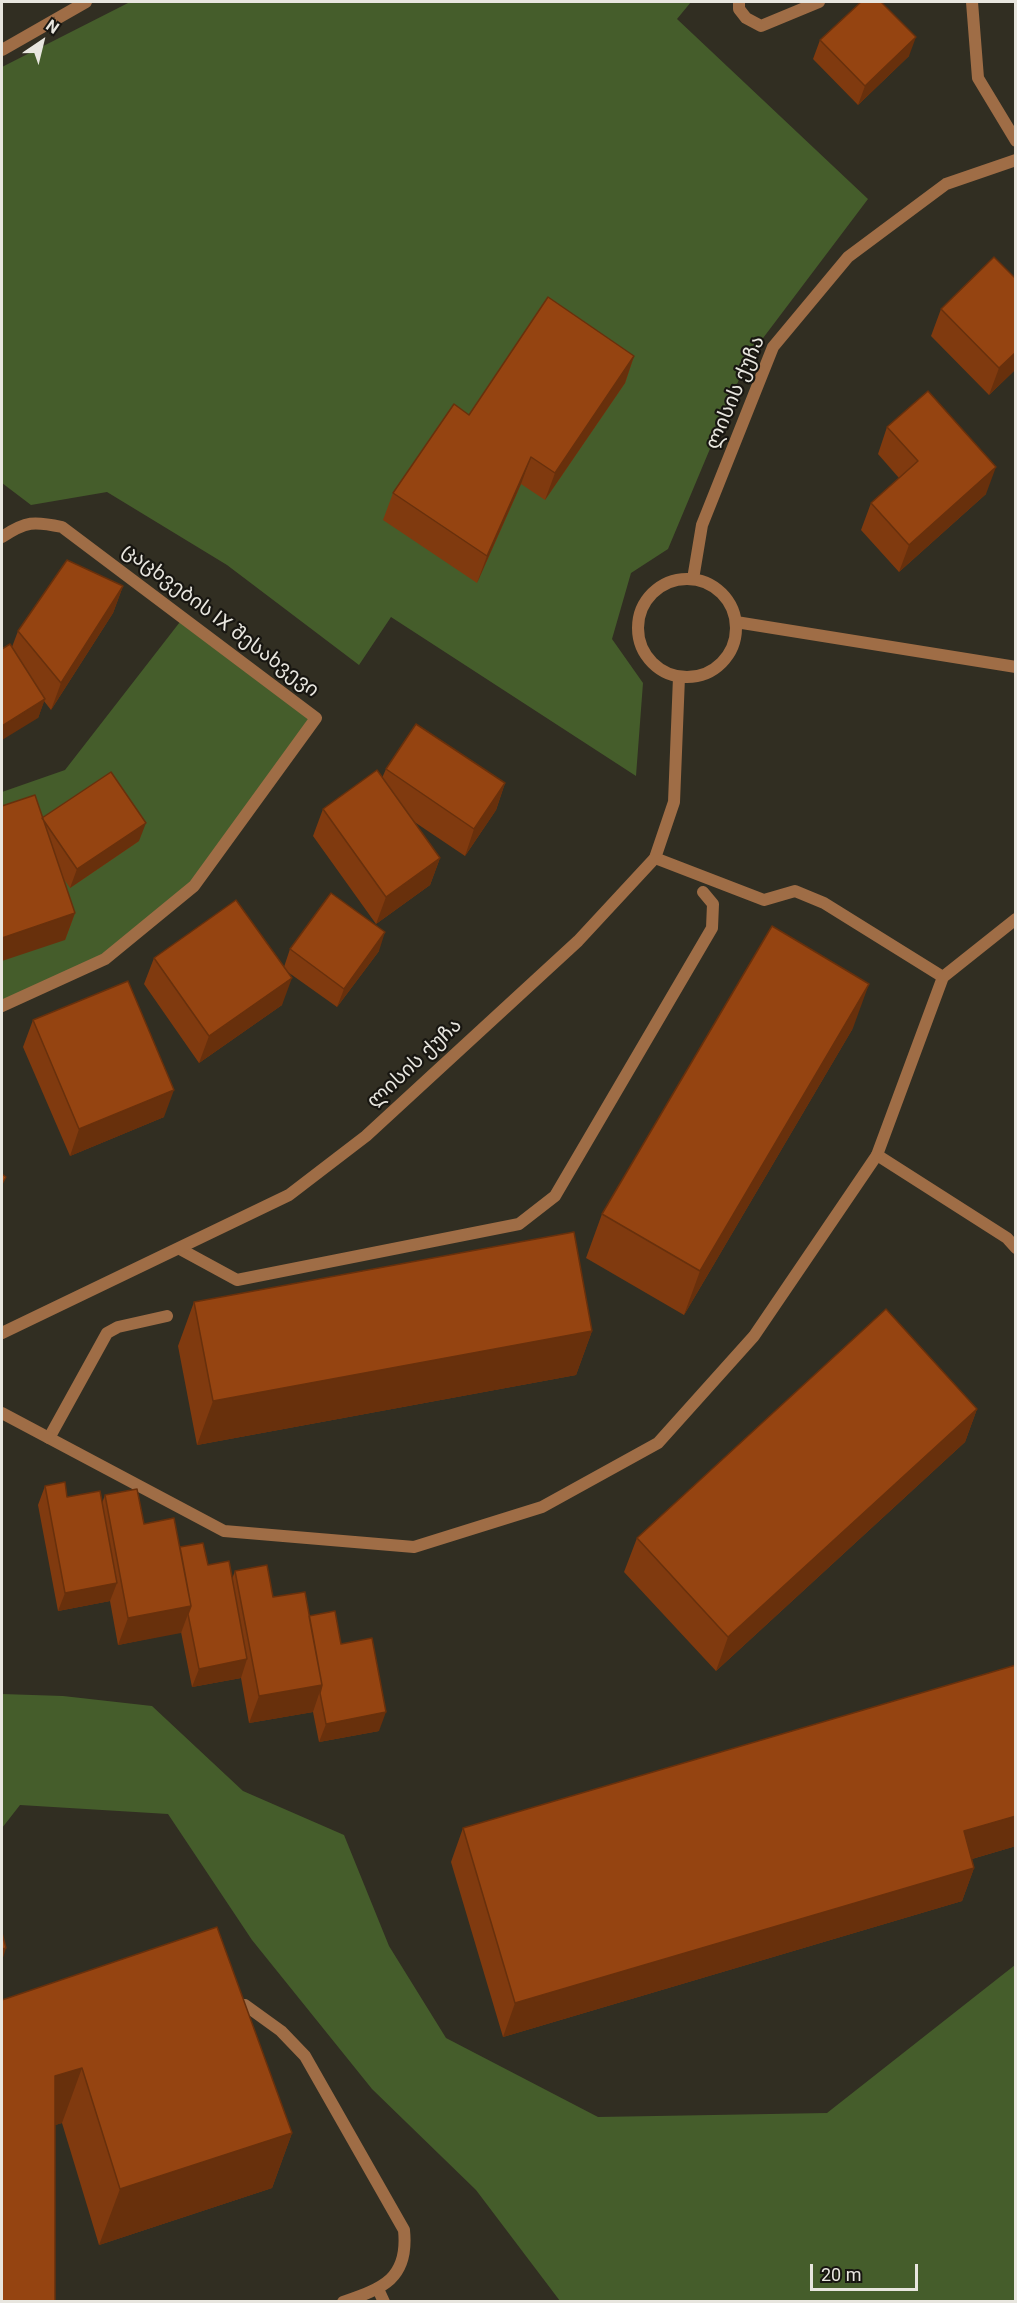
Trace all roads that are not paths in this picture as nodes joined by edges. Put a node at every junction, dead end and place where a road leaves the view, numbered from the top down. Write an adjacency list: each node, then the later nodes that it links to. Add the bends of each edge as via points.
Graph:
1 (86, 2): 5 (street)
2 (739, 2): 3 (street, via 746,18 762,26)
3 (819, 2)
4 (972, 2): 6 (street, via 978,78)
5 (2, 50)
6 (1016, 141)
7 (1016, 160): 9 (street, ლისის ქუჩა, via 946,184 848,257 773,347 702,525)
8 (2, 537): 17 (street, ცაცხვების IX შესახვევი, via 20,525 37,522 62,527 315,718 194,886 105,959)
9 (693, 579): 10 (street, via 722,593); 12 (street, via 666,583 654,591 639,615 639,642 645,655 654,666)
10 (736, 622): 11 (street); 12 (street, via 735,641 714,670 698,677)
11 (1016, 667)
12 (679, 677): 13 (street, ლისის ქუჩა, via 674,802)
13 (655, 858): 16 (street, via 764,900 795,891 824,903); 20 (street, ლისის ქუჩა, via 578,941 366,1136 289,1195)
14 (703, 892): 20 (street, via 713,904 712,928 555,1196 519,1224 237,1280)
15 (1016, 918): 16 (street)
16 (943, 977): 18 (street)
17 (2, 1006)
18 (877, 1155): 19 (street, via 1007,1238); 24 (street, via 754,1336 657,1443 542,1508 414,1547 224,1532)
19 (1016, 1248)
20 (180, 1249): 22 (street, ლისის ქუჩა)
21 (167, 1316): 24 (street, via 106,1332)
22 (2, 1333)
23 (2, 1413): 24 (street)
24 (49, 1438)
25 (245, 2005): 26 (street, via 281,2031 305,2056 404,2230 406,2248 399,2266 390,2281)
26 (378, 2289): 27 (street); 28 (street)
27 (344, 2301)
28 (384, 2301)

